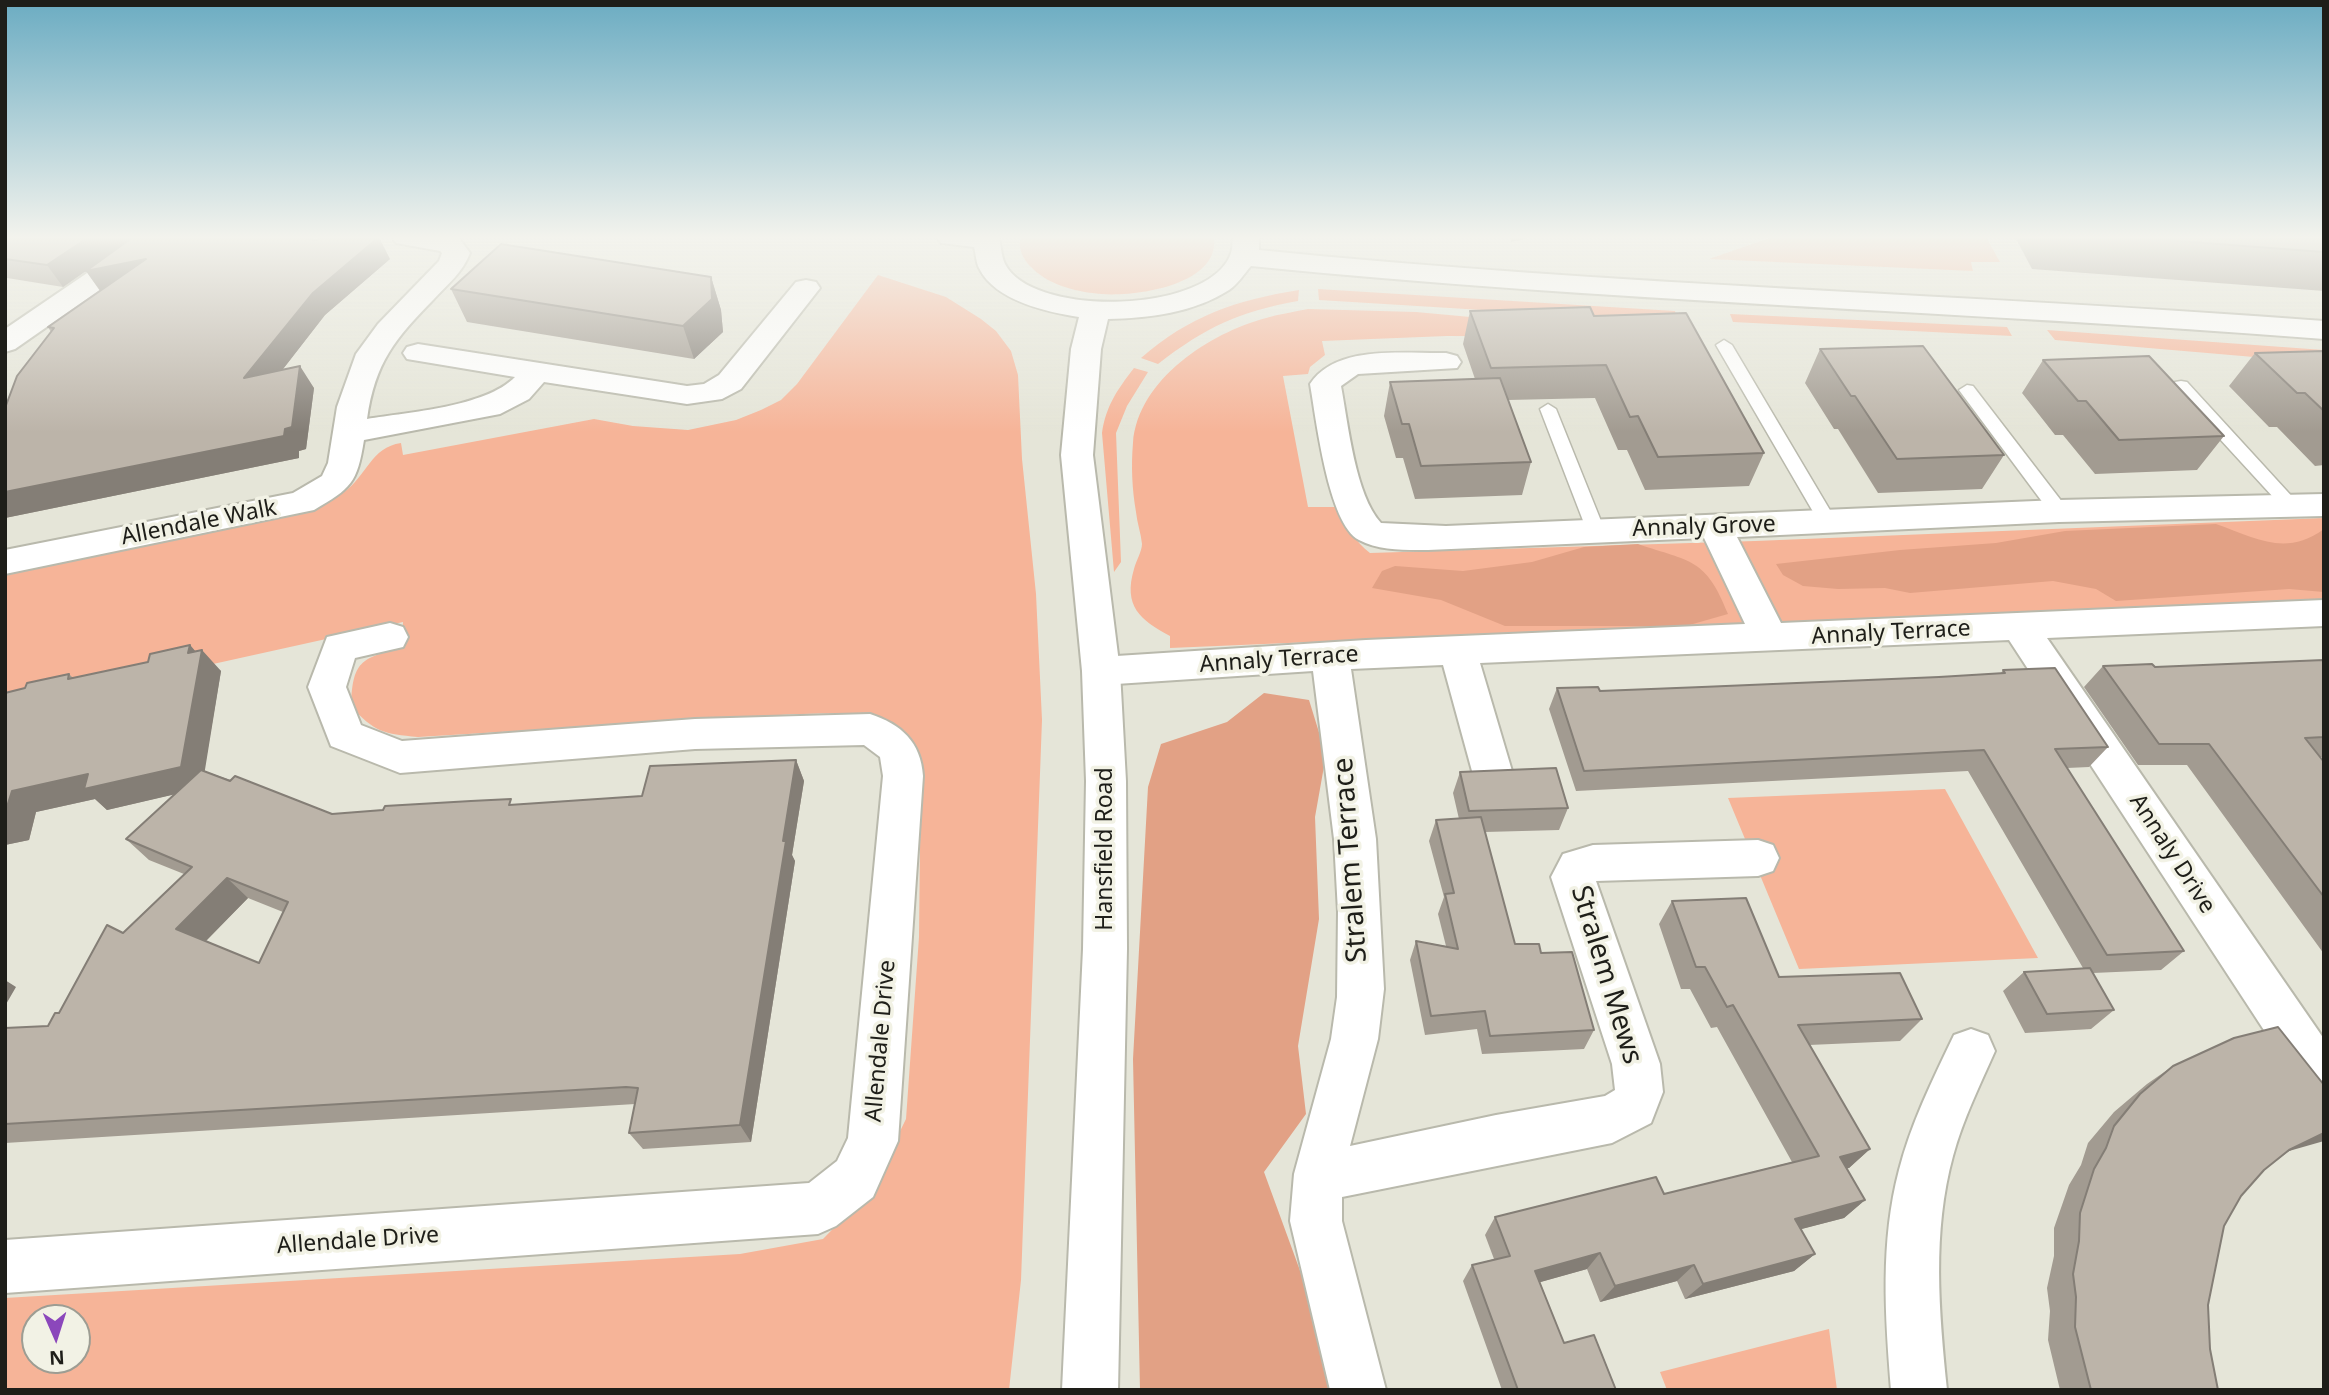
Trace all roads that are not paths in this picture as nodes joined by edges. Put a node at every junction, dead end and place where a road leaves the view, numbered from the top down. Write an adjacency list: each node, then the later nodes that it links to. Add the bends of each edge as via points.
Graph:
1 (64, 302): 9 (street)
2 (415, 302): 17 (street, Allendale Walk, via 371,354 353,407)
3 (795, 302): 13 (street, via 730,382 710,392 687,395)
4 (1047, 302): 7 (street)
5 (1179, 302): 7 (street, via 1133,312)
6 (1907, 302): 8 (street)
7 (1095, 312): 31 (street, Hansfield Road, via 1086,349 1077,455)
8 (2324, 330)
9 (5, 343)
10 (1724, 345): 21 (lane)
11 (418, 353): 13 (street)
12 (1446, 362): 23 (street, Annaly Grove, via 1353,365 1325,384 1358,522 1377,534 1410,537)
13 (537, 372): 17 (street, via 518,391 489,407)
14 (2181, 386): 19 (lane)
15 (1967, 390): 20 (lane)
16 (1548, 409): 23 (lane)
17 (351, 432): 24 (street, Allendale Walk, via 335,483 302,502)
18 (2324, 505): 19 (street, Annaly Grove)
19 (2291, 506): 20 (street, Annaly Grove)
20 (2059, 512): 21 (street, Annaly Grove)
21 (1828, 522): 22 (street, Annaly Grove)
22 (1715, 526): 23 (street, Annaly Grove); 28 (street)
23 (1596, 531)
24 (5, 562)
25 (2324, 612): 26 (street, Annaly Terrace)
26 (2020, 627): 28 (street, Annaly Terrace); 35 (street, Annaly Drive)
27 (390, 637): 37 (street, Allendale Drive, via 340,647 327,687 345,734 400,757 695,734 870,729 889,738 903,757 903,776 873,1141 855,1179 818,1208)
28 (1770, 638): 29 (street, Annaly Terrace)
29 (1458, 651): 30 (street, Annaly Terrace); 32 (street)
30 (1330, 657): 31 (street, Annaly Terrace); 36 (street, Stralem Terrace, via 1358,878 1359,1010)
31 (1101, 671): 38 (street, Hansfield Road, via 1105,949)
32 (1492, 771)
33 (1758, 858): 36 (street, Stralem Mews, via 1578,867 1573,877 1636,1064 1639,1091 1634,1106 1612,1119)
34 (1971, 1051): 40 (street, via 1945,1105 1923,1171 1914,1234 1913,1331)
35 (2324, 1080)
36 (1319, 1174): 39 (street, Stralem Terrace, via 1316,1221)
37 (5, 1266)
38 (1090, 1390)
39 (1358, 1390)
40 (1919, 1390)

